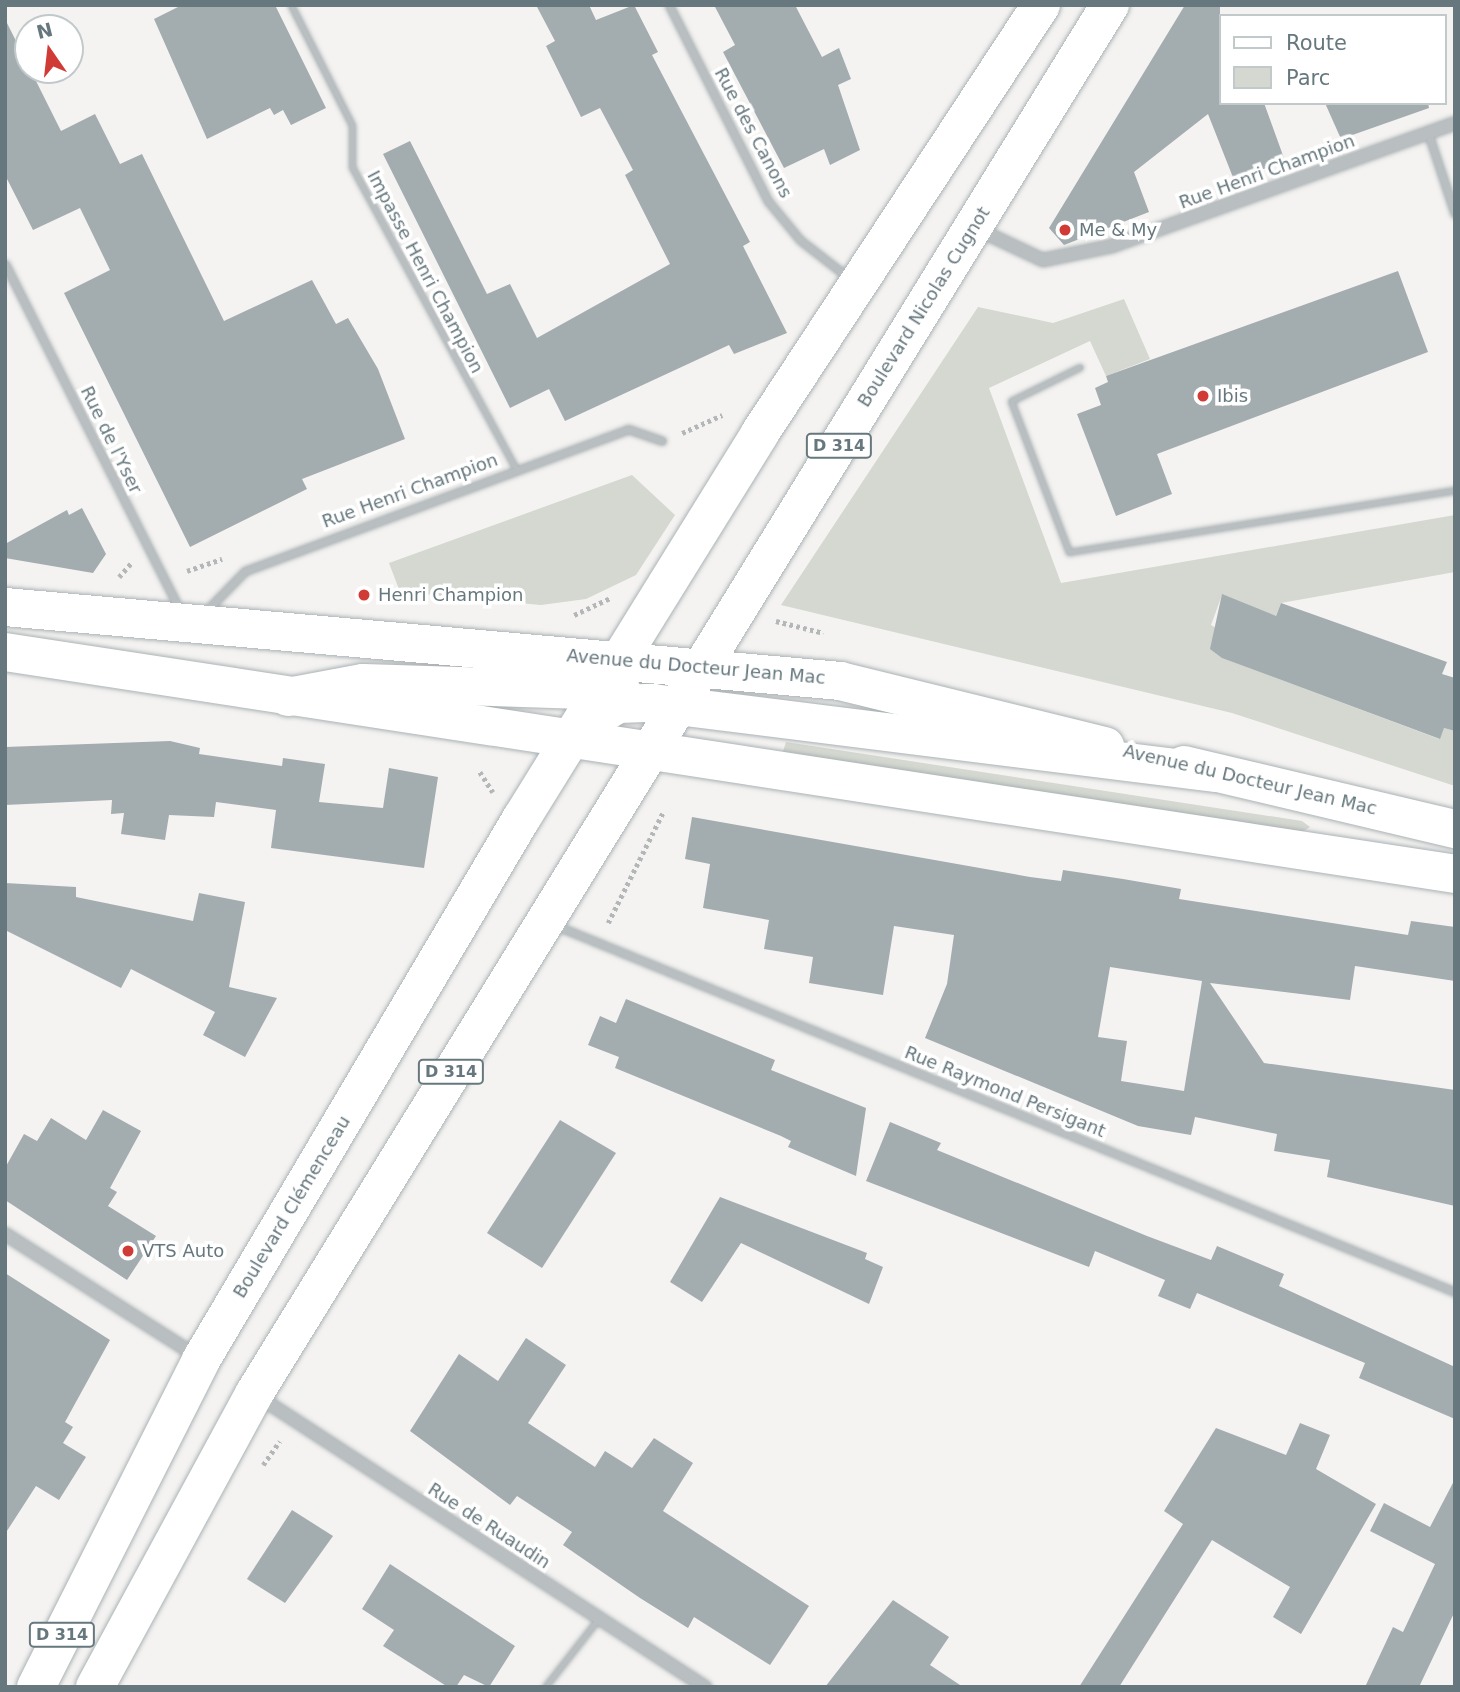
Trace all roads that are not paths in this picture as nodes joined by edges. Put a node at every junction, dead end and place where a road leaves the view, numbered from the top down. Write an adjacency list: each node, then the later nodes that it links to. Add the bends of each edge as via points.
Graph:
1 (291, 5): 13 (lane, Impasse Henri Champion, via 352,125 352,167)
2 (669, 5): 10 (street, Rue des Canons, via 768,201 800,240)
3 (1041, 5): 10 (main road, D 314)
4 (1110, 5): 8 (main road, Boulevard Nicolas Cugnot / D 314)
5 (1455, 123): 6 (street, Rue Henri Champion)
6 (1428, 133): 7 (street); 8 (street, Rue Henri Champion, via 1112,246 1043,260)
7 (1455, 214)
8 (974, 227): 19 (main road, Boulevard Nicolas Cugnot / D 314)
9 (5, 264): 16 (street, Rue de l'Yser)
10 (860, 288): 18 (main road, D 314, via 760,433)
11 (1080, 367): 14 (lane, via 1011,401 1069,552)
12 (662, 441): 13 (street, Rue Henri Champion, via 628,429)
13 (517, 471): 16 (street, Rue Henri Champion, via 246,571)
14 (1455, 490)
15 (5, 607): 16 (main road, Avenue du Docteur Jean Mac)
16 (191, 628): 18 (main road, Avenue du Docteur Jean Mac)
17 (5, 652): 21 (main road)
18 (621, 658): 19 (main road, Avenue du Docteur Jean Mac); 20 (main road, D 314)
19 (702, 667): 20 (main road, via 680,681); 22 (main road, Boulevard Nicolas Cugnot); 25 (main road, Avenue du Docteur Jean Mac, via 840,681)
20 (599, 693): 21 (main road, via 363,683); 23 (main road, D 314)
21 (288, 697): 23 (main road)
22 (678, 705): 23 (main road, via 618,704 600,711); 24 (main road, Boulevard Nicolas Cugnot / D 314); 25 (main road)
23 (570, 739): 24 (main road); 31 (main road, Boulevard Clémenceau / D 314)
24 (648, 751): 27 (main road); 28 (main road, D 314)
25 (1215, 772): 26 (main road, Avenue du Docteur Jean Mac)
26 (1455, 829)
27 (1455, 873)
28 (543, 921): 30 (street, Rue Raymond Persigant); 32 (main road, D 314)
29 (5, 1234): 31 (street)
30 (1455, 1292)
31 (201, 1360): 34 (main road, Boulevard Clémenceau / D 314)
32 (254, 1394): 33 (street, Rue de Ruaudin); 35 (main road, D 314)
33 (599, 1618): 36 (lane); 37 (street, Rue de Ruaudin)
34 (36, 1687)
35 (95, 1687)
36 (545, 1687)
37 (705, 1687)

